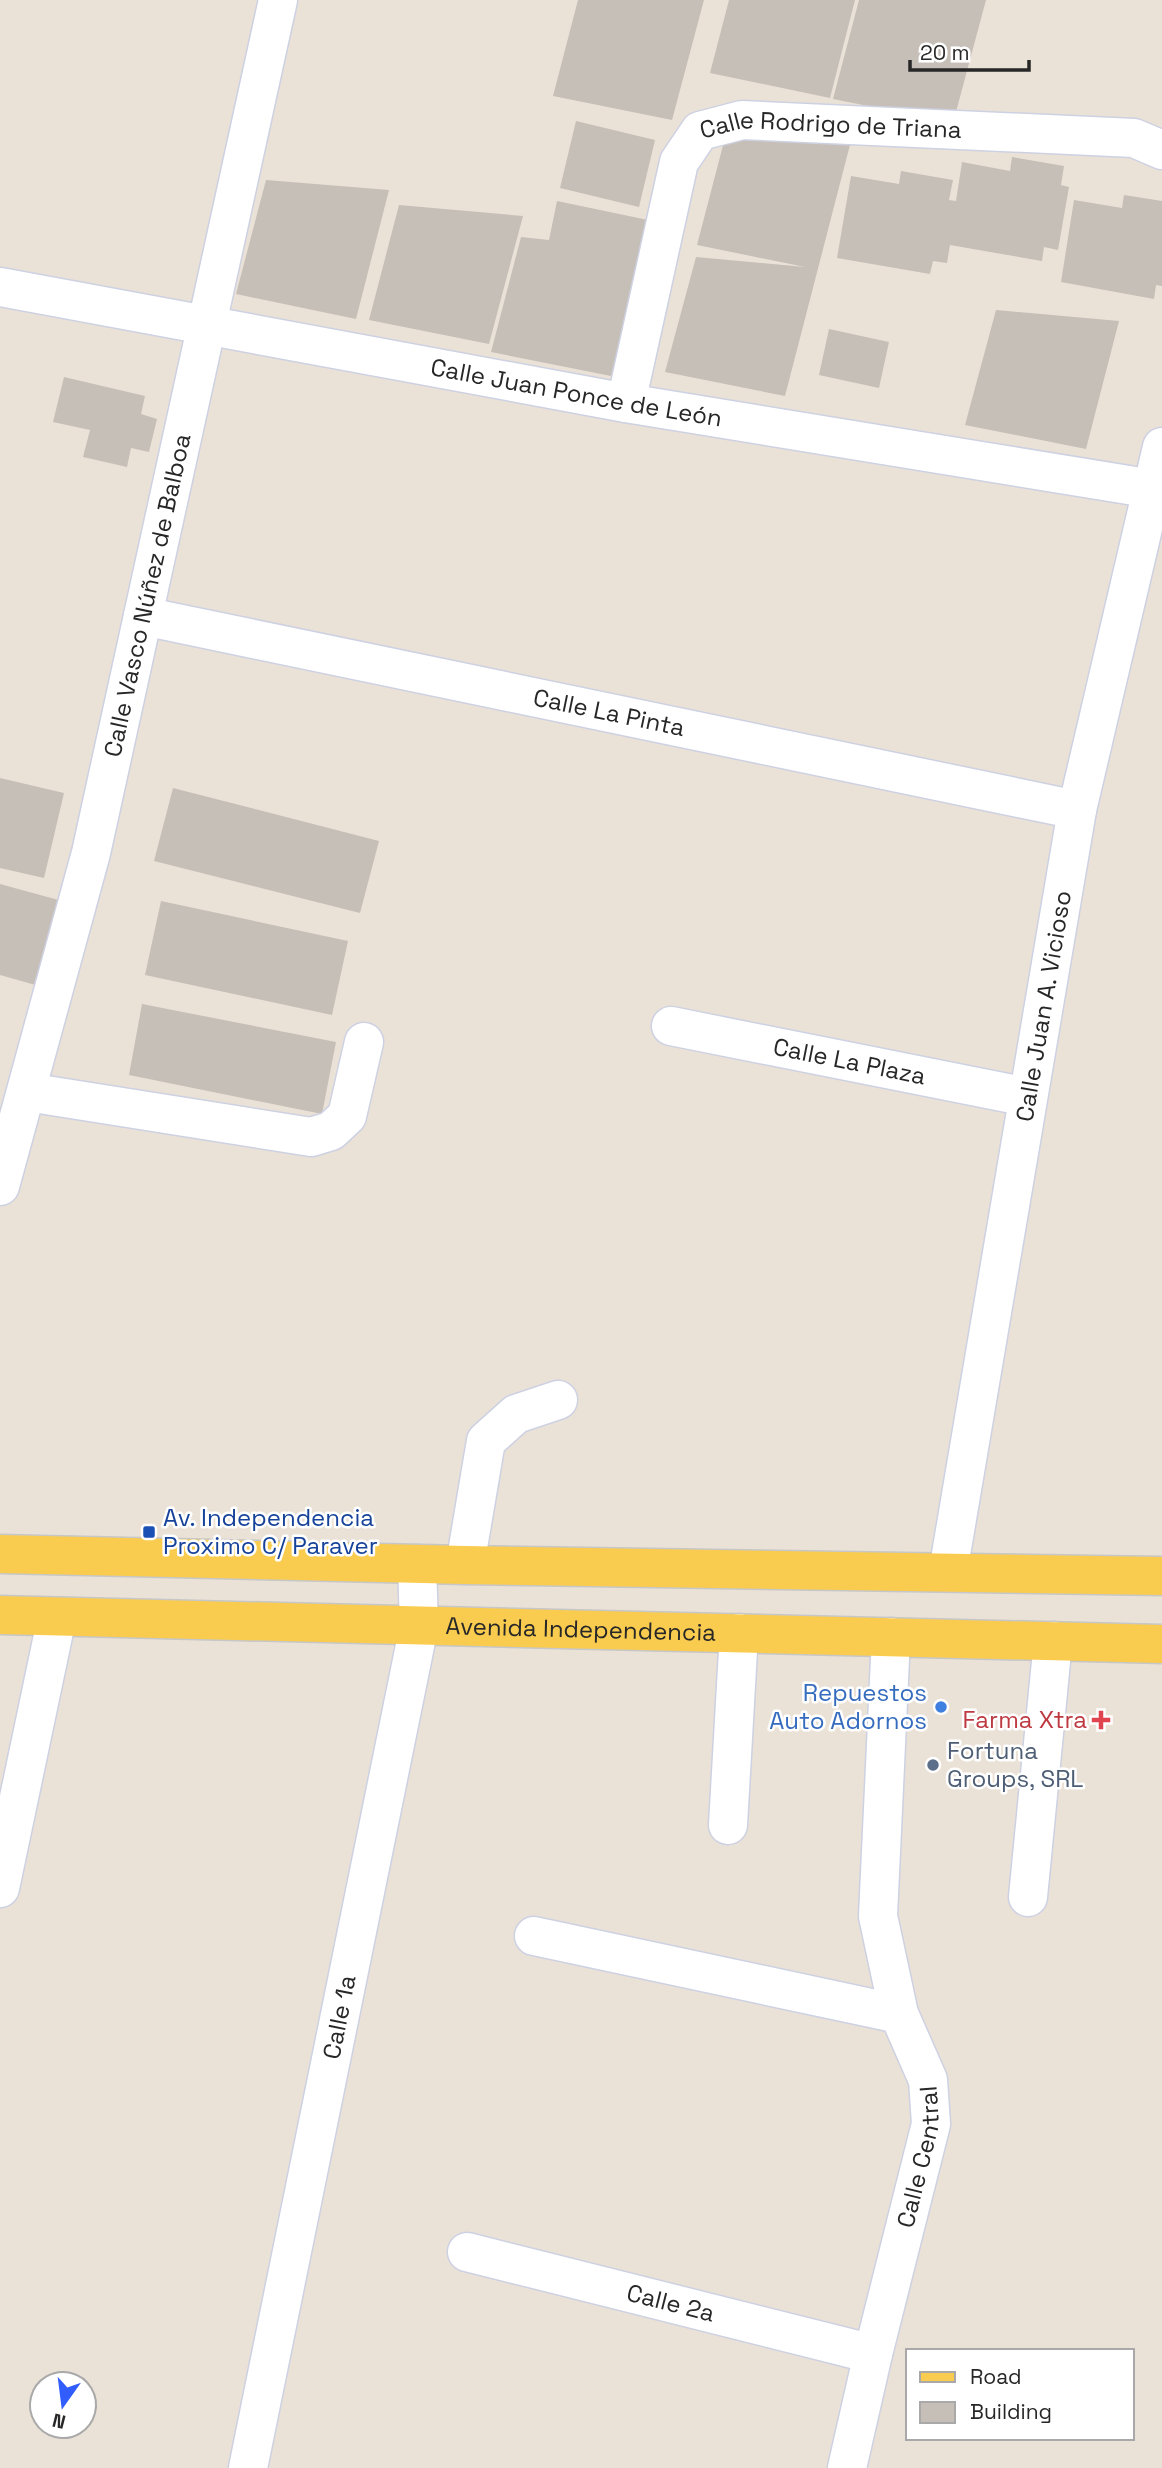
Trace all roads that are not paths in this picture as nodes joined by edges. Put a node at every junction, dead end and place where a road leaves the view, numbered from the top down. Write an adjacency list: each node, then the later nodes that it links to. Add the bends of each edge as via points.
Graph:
1 (278, 0): 4 (street, Calle Vasco Núñez de Balboa)
2 (1162, 150): 5 (street, Calle Rodrigo de Triana, via 1134,138 756,120 700,131 679,162)
3 (0, 287): 4 (street, Calle Juan Ponce de León)
4 (206, 327): 5 (street, Calle Juan Ponce de León); 8 (street, Calle Vasco Núñez de Balboa)
5 (626, 403): 7 (street, Calle Juan Ponce de León)
6 (1162, 447): 7 (street, Calle Juan A. Vicioso)
7 (1153, 489): 9 (street, Calle Juan A. Vicioso)
8 (143, 616): 9 (street, Calle La Pinta); 12 (street, Calle Vasco Núñez de Balboa, via 91,853)
9 (1077, 810): 13 (street, Calle Juan A. Vicioso)
10 (671, 1026): 13 (street, Calle La Plaza)
11 (363, 1042): 12 (street, via 347,1116 331,1131 311,1137)
12 (27, 1092): 14 (street, Calle Vasco Núñez de Balboa)
13 (1027, 1097): 19 (street, Calle Juan A. Vicioso)
14 (0, 1186)
15 (558, 1401): 18 (street, via 516,1414 485,1441)
16 (0, 1554): 17 (main road)
17 (416, 1564): 18 (main road); 23 (street, Calle 1a)
18 (465, 1565): 19 (main road)
19 (948, 1572): 20 (main road)
20 (1162, 1576)
21 (0, 1615): 22 (main road, Avenida Independencia)
22 (57, 1617): 23 (main road, Avenida Independencia); 29 (street)
23 (419, 1626): 24 (main road, Avenida Independencia); 35 (street, Calle 1a)
24 (739, 1633): 25 (main road, Avenida Independencia); 28 (street)
25 (891, 1637): 26 (main road, Avenida Independencia); 32 (street, Calle Central, via 878,1916)
26 (1053, 1641): 27 (main road, Avenida Independencia); 30 (street)
27 (1162, 1644)
28 (728, 1825)
29 (0, 1888)
30 (1028, 1897)
31 (534, 1936): 32 (street)
32 (899, 2014): 34 (street, Calle Central, via 928,2080 931,2124)
33 (467, 2252): 34 (street, Calle 2a)
34 (873, 2354): 36 (street, Calle Central)
35 (248, 2468)
36 (847, 2468)

